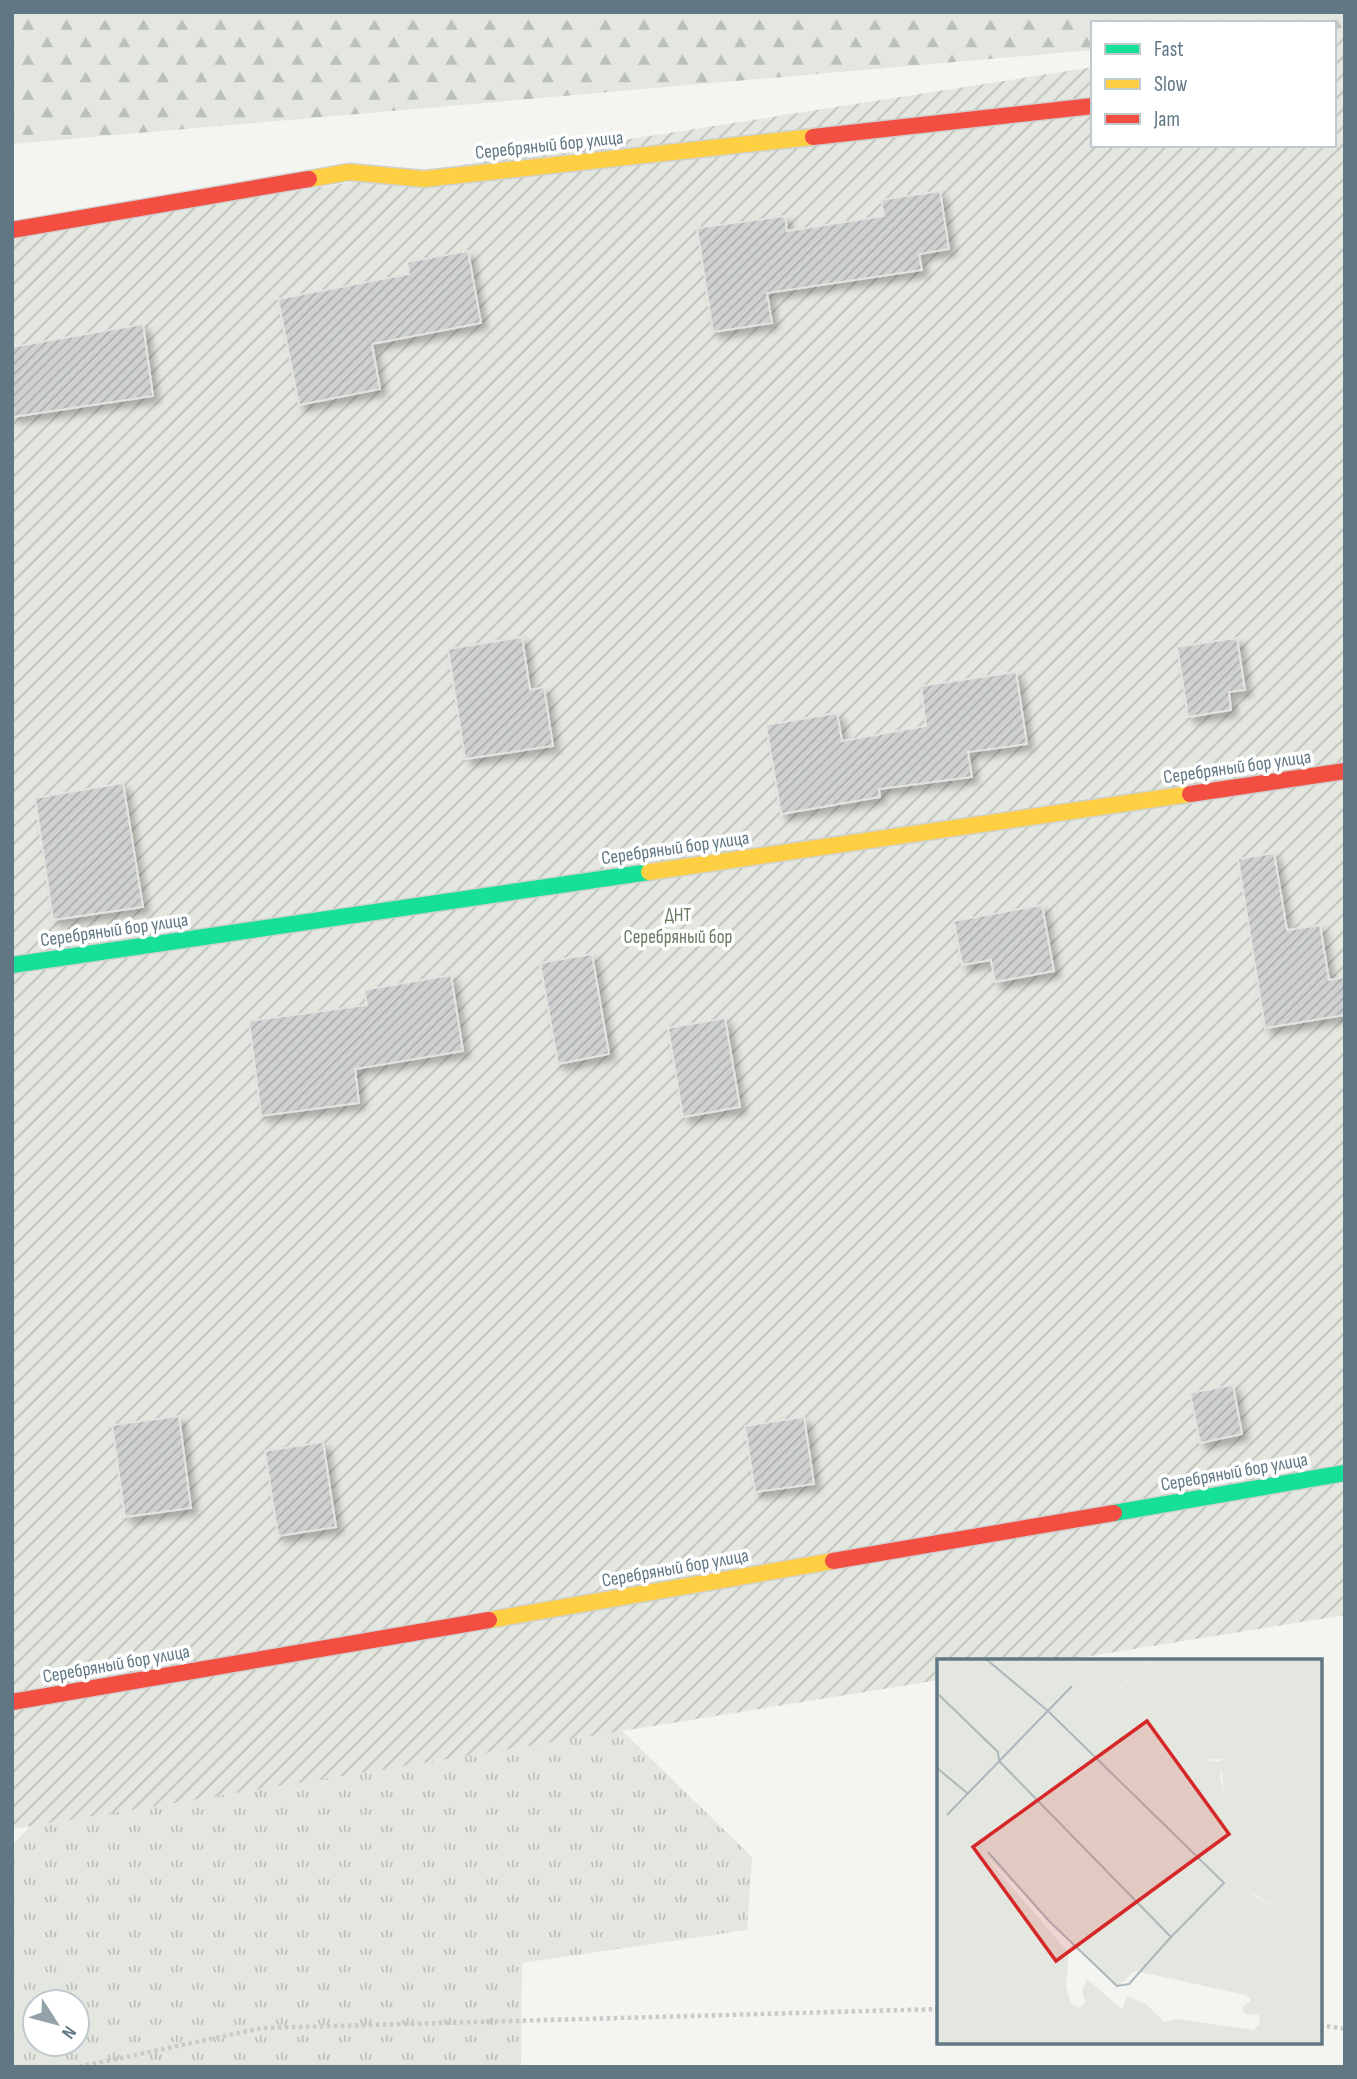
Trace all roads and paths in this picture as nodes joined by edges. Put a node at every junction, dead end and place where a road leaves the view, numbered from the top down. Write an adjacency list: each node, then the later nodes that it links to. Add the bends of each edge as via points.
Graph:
1 (1091, 106): 2 (street, Серебряный бор улица, via 424,178 349,172)
2 (12, 230)
3 (1345, 771): 4 (street, Серебряный бор улица)
4 (12, 965)
5 (1345, 1473): 6 (street, Серебряный бор улица)
6 (12, 1702)
7 (937, 2009): 10 (path, via 262,2028)
8 (1322, 2025): 9 (path)
9 (1345, 2029)
10 (79, 2067)

